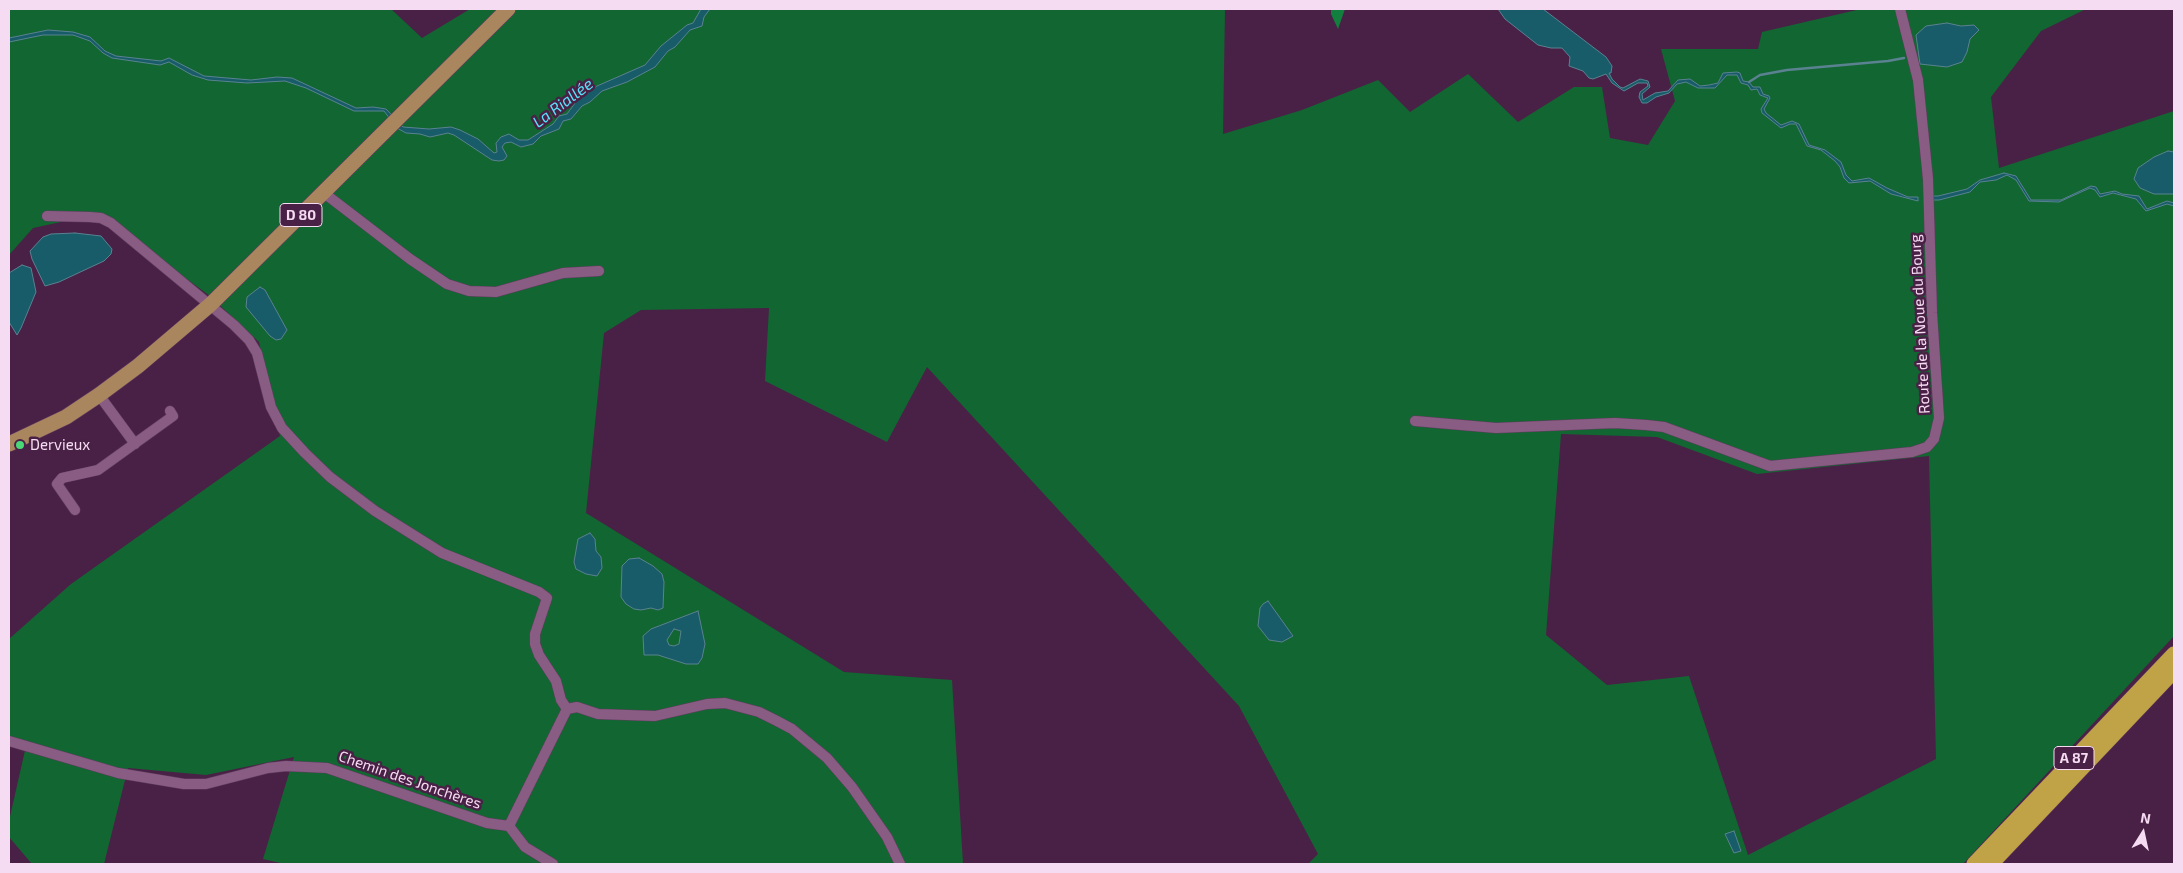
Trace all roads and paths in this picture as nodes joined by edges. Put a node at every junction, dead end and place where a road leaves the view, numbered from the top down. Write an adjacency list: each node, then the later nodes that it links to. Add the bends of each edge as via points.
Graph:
1 (508, 9): 3 (main road, D 80)
2 (1900, 9): 9 (street, Route de la Noue du Bourg, via 1918,80 1928,179 1939,418 1934,439 1927,447 1912,452 1770,466 1664,427 1646,424 1496,428)
3 (324, 193): 5 (street, via 432,274 447,284 469,291 496,292 563,273); 6 (main road, D 80)
4 (47, 216): 6 (street, via 102,218)
5 (599, 271)
6 (212, 304): 7 (main road, D 80); 15 (street, via 249,340 257,353 271,407 282,428 330,477 375,511 442,553 547,598 535,634 535,644)
7 (99, 395): 10 (main road, D 80, via 49,426); 11 (street)
8 (170, 411): 11 (street, via 173,416)
9 (1415, 421)
10 (9, 444)
11 (134, 444): 12 (street, via 98,470 62,478 58,484)
12 (75, 510)
13 (2174, 654): 20 (highway, A 87)
14 (2174, 671): 21 (highway, A 87)
15 (567, 709): 17 (street); 19 (street, via 577,707 598,714 655,716 725,703 759,712 792,728 827,758 852,787)
16 (9, 741): 17 (street, Chemin des Jonchères, via 118,773 184,784 206,784 268,768 327,768 487,823)
17 (509, 826): 18 (street, via 524,847)
18 (554, 864)
19 (900, 864)
20 (1974, 864)
21 (1991, 864)

